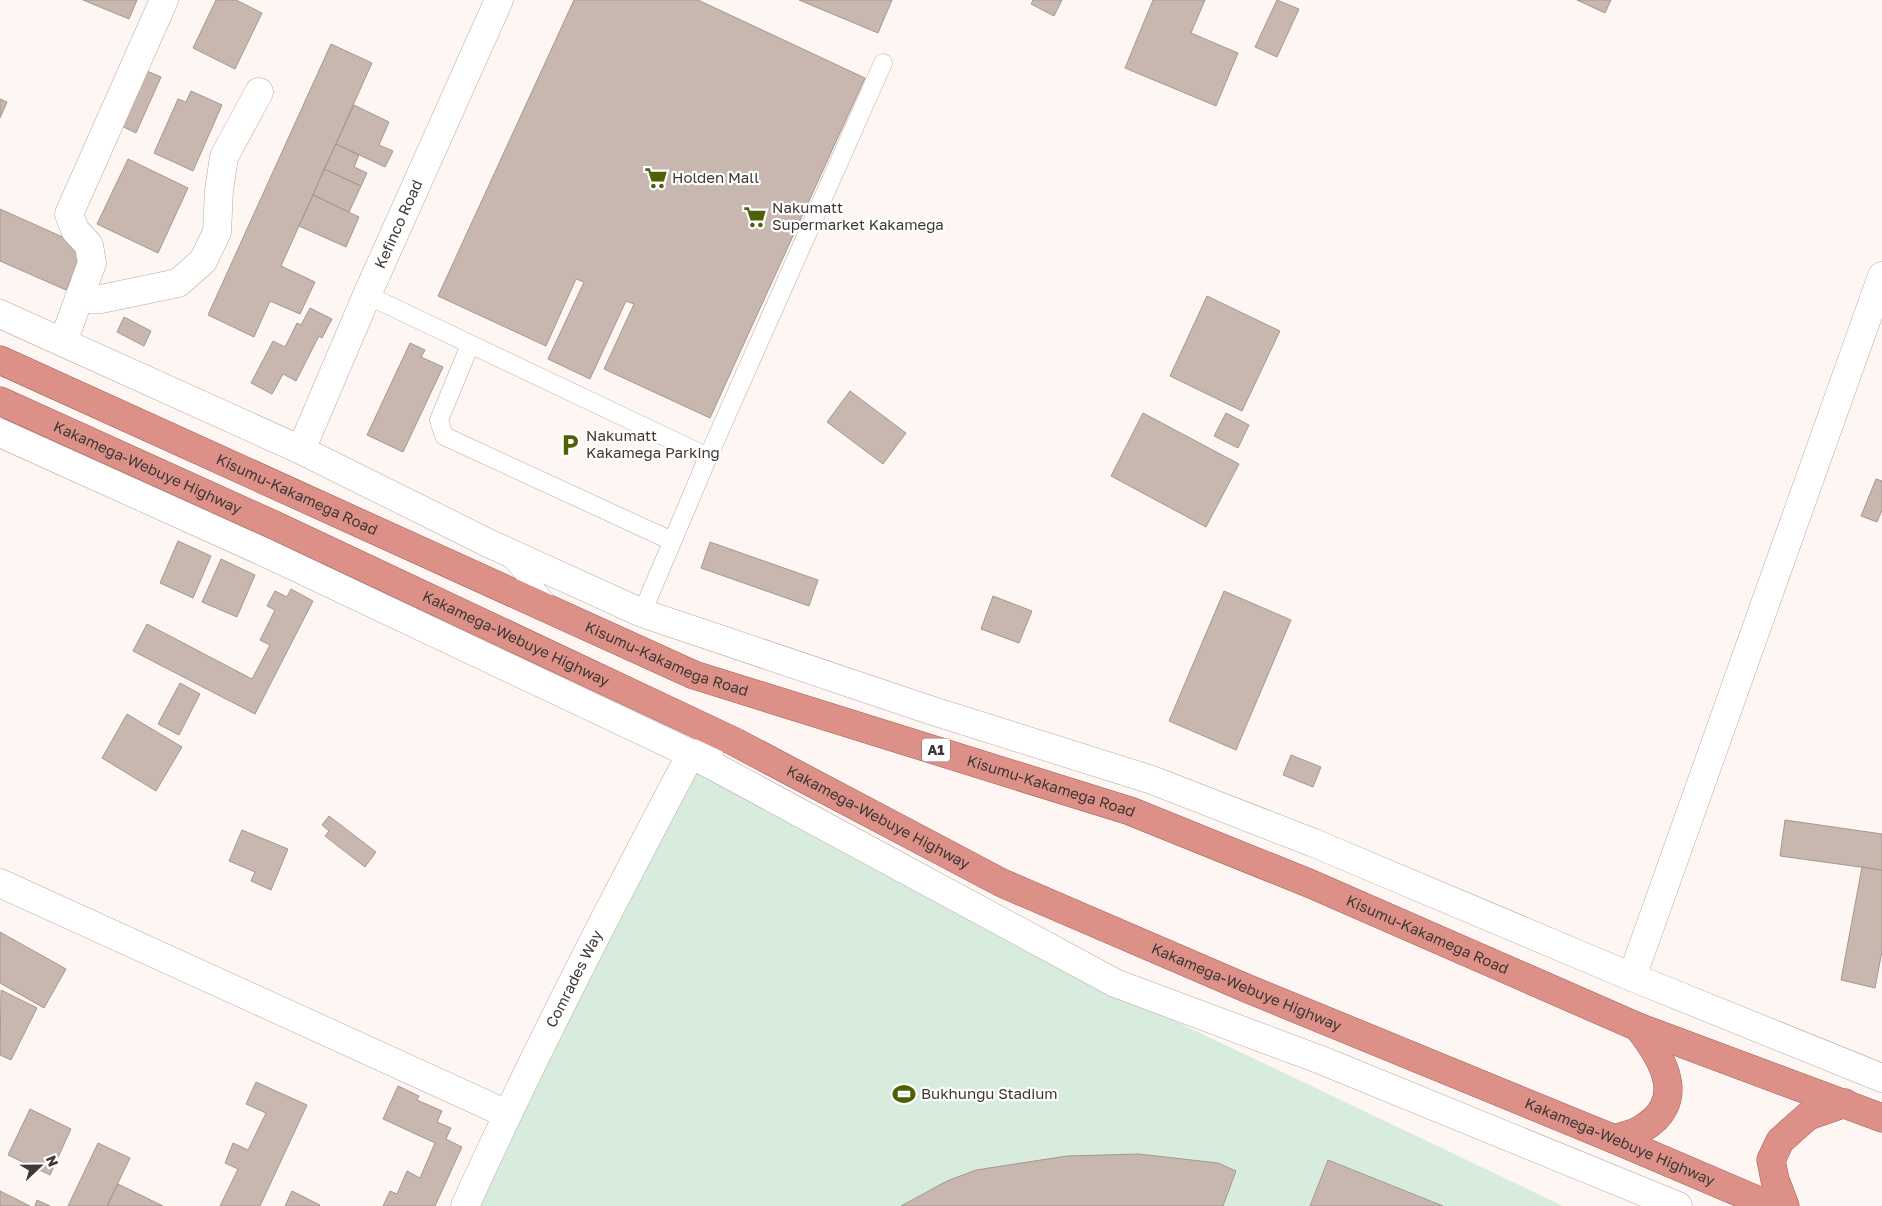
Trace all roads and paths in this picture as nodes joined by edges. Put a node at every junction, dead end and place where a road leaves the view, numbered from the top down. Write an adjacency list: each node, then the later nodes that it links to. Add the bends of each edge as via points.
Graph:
1 (164, 0): 7 (street, via 69,214 75,230 88,245 92,263)
2 (500, 0): 6 (street, Kefinco Road)
3 (883, 63): 15 (lane)
4 (259, 92): 7 (street, via 224,157 217,232 203,260 178,283 101,299)
5 (1882, 276): 25 (street)
6 (367, 296): 10 (lane); 14 (street, Kefinco Road)
7 (79, 299): 9 (street)
8 (0, 314): 9 (street)
9 (63, 342): 14 (street)
10 (470, 345): 15 (lane); 16 (lane, via 439,420 444,436)
11 (0, 360): 20 (highway, Kisumu-Kakamega Road / A1)
12 (0, 400): 19 (highway, Kakamega-Webuye Highway)
13 (0, 433): 18 (street)
14 (301, 450): 17 (street)
15 (708, 457): 16 (lane)
16 (672, 541): 21 (lane)
17 (504, 550): 20 (lane); 21 (street)
18 (299, 568): 19 (street); 23 (street)
19 (373, 572): 22 (highway, Kakamega-Webuye Highway)
20 (556, 612): 26 (highway, Kisumu-Kakamega Road / A1, via 694,675 1130,811 1311,884)
21 (642, 613): 25 (street, via 930,710 1152,780 1314,843)
22 (748, 749): 23 (street); 31 (highway, Kakamega-Webuye Highway, via 1002,883 1246,988)
23 (691, 754): 29 (street, Comrades Way, via 602,922); 33 (street, via 1115,982 1321,1060)
24 (0, 883): 29 (street)
25 (1632, 977): 27 (street)
26 (1638, 1027): 28 (highway, Kisumu-Kakamega Road / A1); 31 (highway, via 1662,1062 1668,1076 1669,1093 1660,1115 1640,1130)
27 (1882, 1078)
28 (1845, 1103): 30 (highway, Kisumu-Kakamega Road / A1); 35 (highway, via 1808,1116 1780,1141 1771,1160)
29 (507, 1114): 32 (street, Comrades Way)
30 (1882, 1118)
31 (1614, 1139): 34 (highway, Kakamega-Webuye Highway)
32 (466, 1206)
33 (1678, 1206)
34 (1771, 1206)
35 (1785, 1206)

